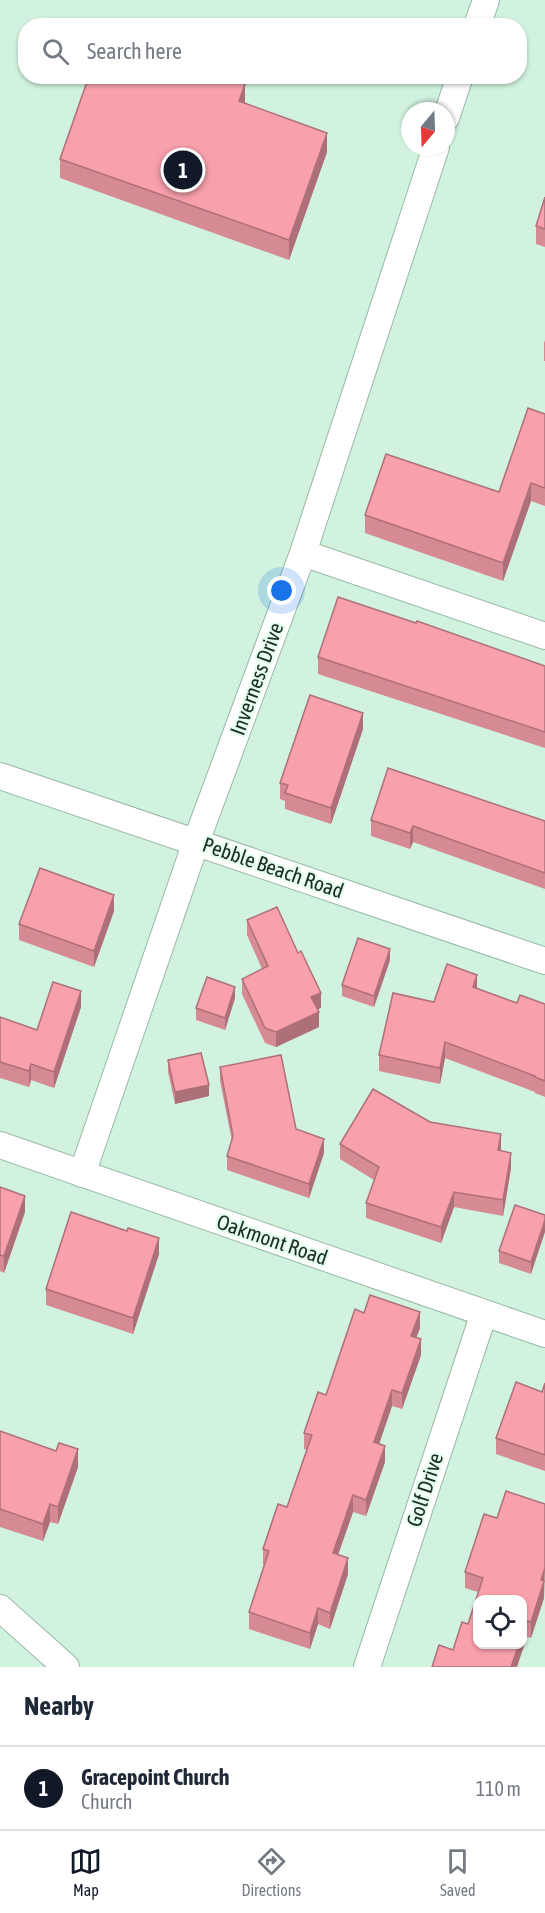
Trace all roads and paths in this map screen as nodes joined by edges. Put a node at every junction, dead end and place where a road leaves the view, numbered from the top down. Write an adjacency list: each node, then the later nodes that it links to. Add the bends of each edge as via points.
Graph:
1 (486, 0): 2 (street)
2 (480, 18)
3 (457, 84): 4 (street)
4 (451, 102)
5 (433, 156): 6 (street, Inverness Drive)
6 (303, 553): 7 (street); 9 (street, Inverness Drive)
7 (545, 636)
8 (0, 776): 9 (street, Pebble Beach Road)
9 (196, 842): 10 (street, Pebble Beach Road); 12 (street, Inverness Drive)
10 (545, 961)
11 (0, 1145): 12 (street, Oakmont Road)
12 (82, 1174): 13 (street, Oakmont Road)
13 (484, 1313): 14 (street, Oakmont Road); 17 (street, Golf Drive)
14 (545, 1334)
15 (0, 1608): 16 (street)
16 (66, 1667)
17 (367, 1667)

